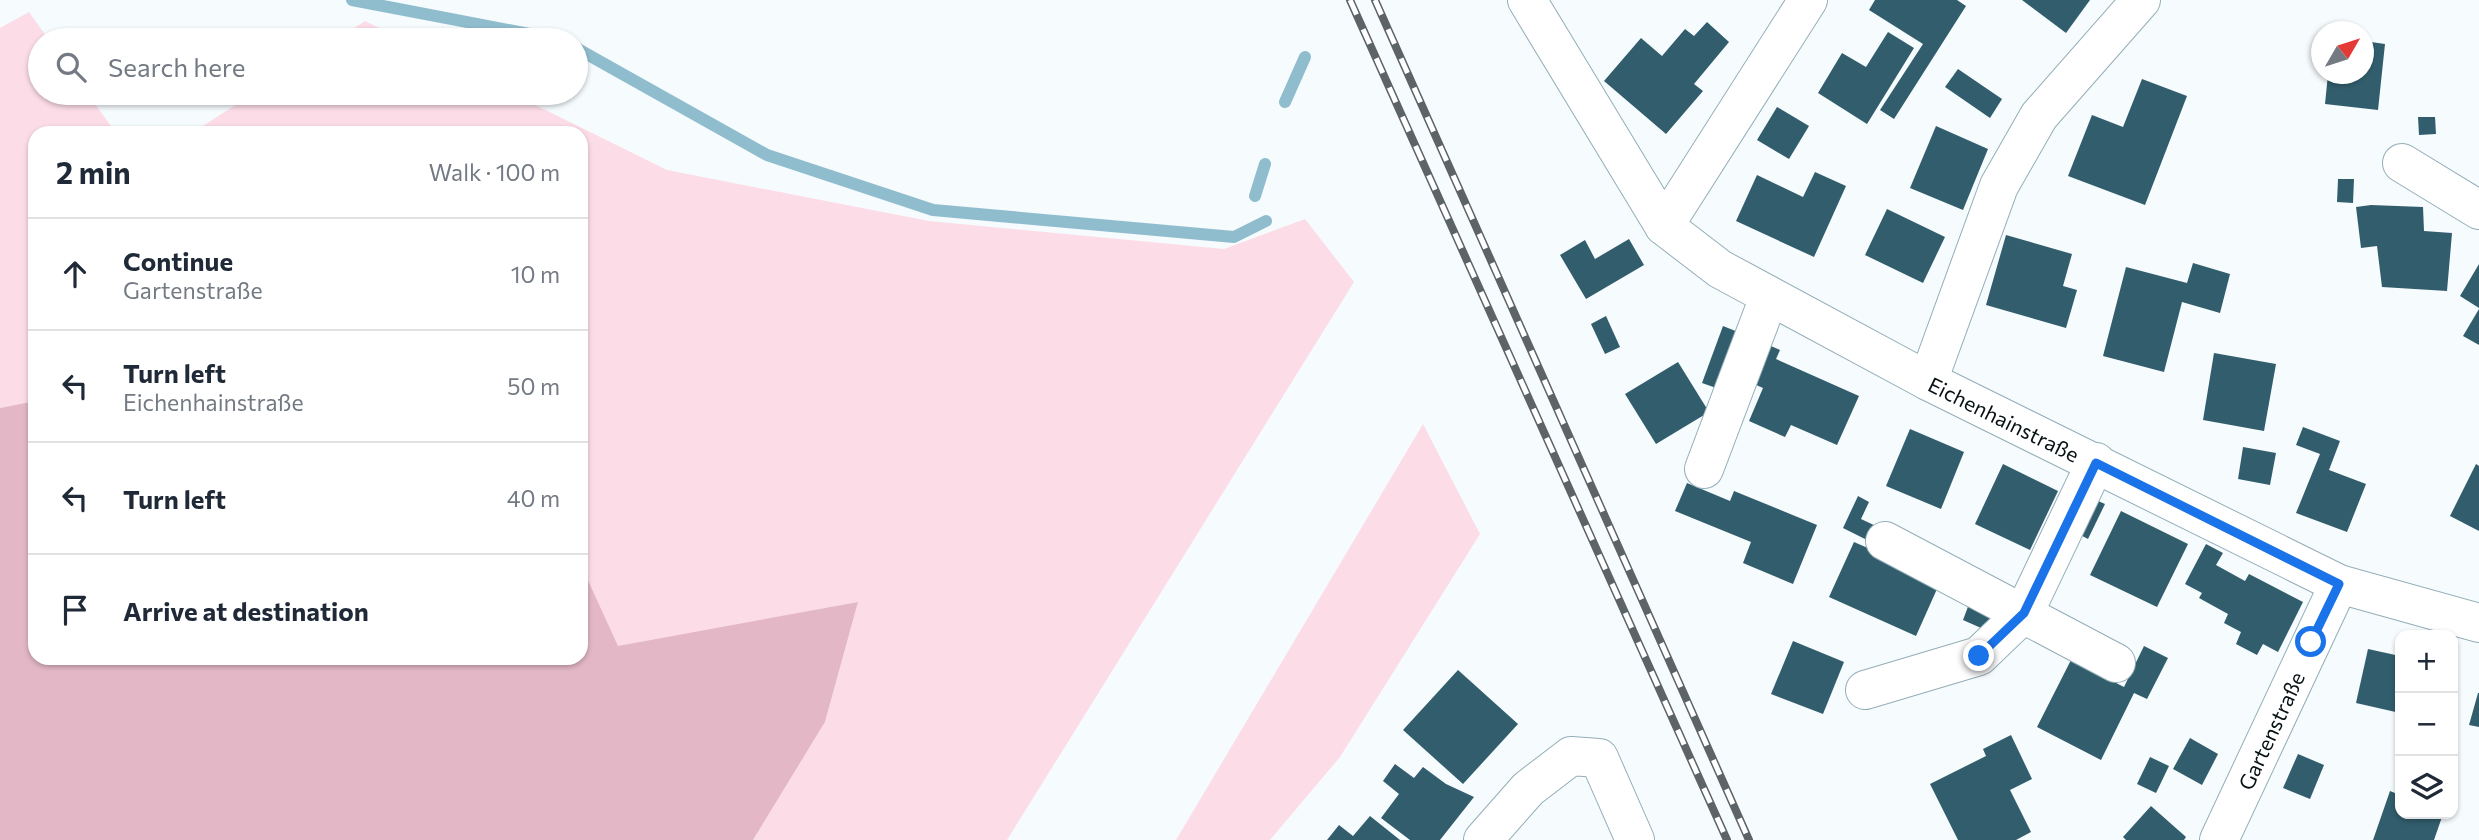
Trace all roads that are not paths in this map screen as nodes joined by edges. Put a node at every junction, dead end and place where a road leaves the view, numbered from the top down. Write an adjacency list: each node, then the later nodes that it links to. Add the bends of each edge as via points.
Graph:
1 (1527, 0): 6 (street, Eichenhainstraße)
2 (1808, 0): 6 (street)
3 (2141, 0): 8 (street, via 2039,116 1999,186)
4 (2402, 163): 5 (street)
5 (2479, 210)
6 (1664, 226): 7 (street, Eichenhainstraße, via 1720,269)
7 (1769, 297): 8 (street, Eichenhainstraße); 10 (street)
8 (1928, 381): 9 (street, Eichenhainstraße)
9 (2096, 463): 12 (street, Eichenhainstraße); 13 (street)
10 (1704, 469)
11 (1885, 541): 13 (street)
12 (2339, 584): 14 (street, Eichenhainstraße); 19 (street, Gartenstraße)
13 (2024, 613): 15 (street); 16 (street, via 1979,656)
14 (2479, 623)
15 (2116, 663)
16 (1865, 690)
17 (1483, 840): 18 (street, via 1528,789 1571,756 1599,758)
18 (1635, 840)
19 (2219, 840)

